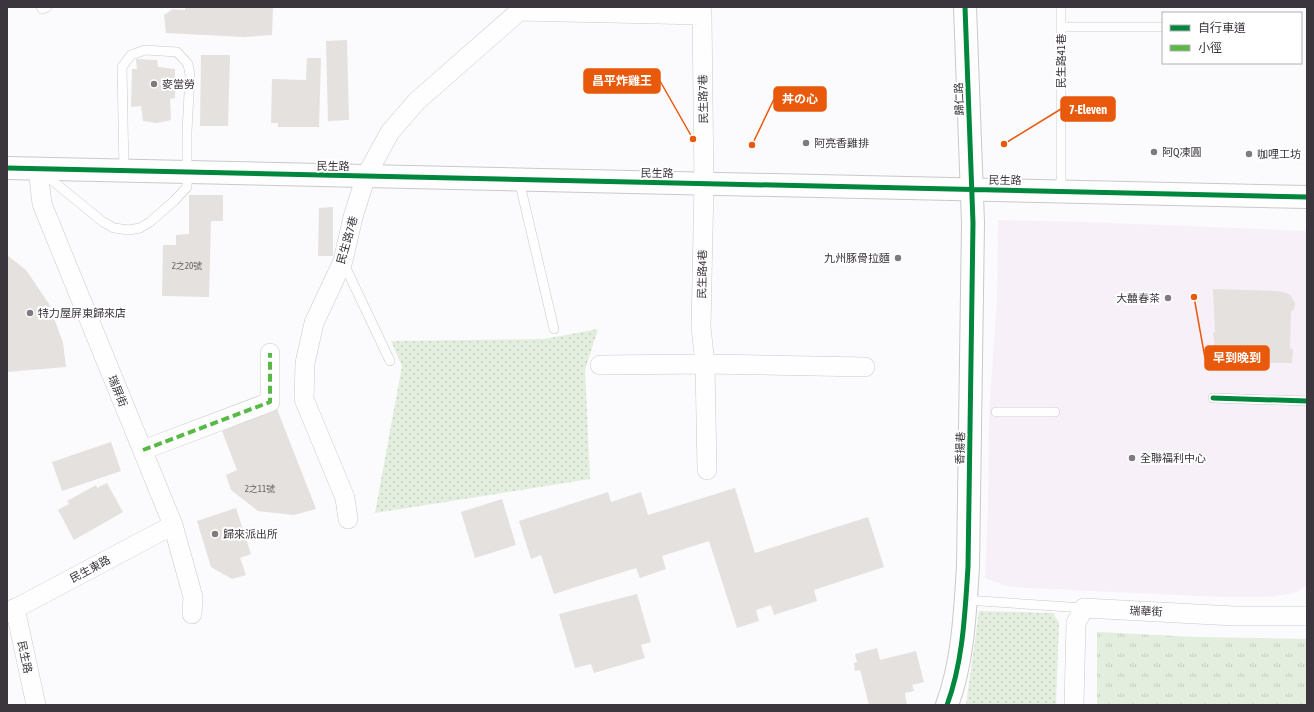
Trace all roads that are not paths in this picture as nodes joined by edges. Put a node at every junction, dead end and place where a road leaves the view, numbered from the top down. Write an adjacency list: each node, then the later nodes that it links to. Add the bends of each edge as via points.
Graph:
1 (41, 7): 2 (lane)
2 (47, 7)
3 (965, 7): 16 (street, 歸仁路)
4 (1061, 7): 7 (lane, 民生路41巷)
5 (522, 9): 6 (street, 民生路7巷); 13 (street, 民生路7巷, via 417,101 390,132)
6 (701, 11): 15 (street, 民生路7巷)
7 (1061, 27): 8 (lane, 民生路41巷); 17 (lane, 民生路41巷)
8 (1162, 27)
9 (7, 168): 10 (street, 民生路)
10 (38, 169): 11 (street, 民生路); 12 (lane, via 103,222 114,228 129,230 140,228 150,222 174,201 187,186); 30 (street, 瑞屏街, via 42,204)
11 (124, 171): 12 (street, 民生路); 12 (lane, via 122,67 131,55 145,50 177,52 188,64)
12 (188, 172): 13 (street, 民生路)
13 (366, 176): 14 (street, 民生路); 19 (street, 民生路7巷)
14 (519, 180): 15 (street, 民生路); 20 (lane)
15 (704, 184): 16 (street, 民生路); 23 (street, 民生路4巷, via 701,327)
16 (972, 190): 17 (street, 民生路); 34 (street, 香揚巷, via 974,223)
17 (1061, 192): 18 (street, 民生路)
18 (1307, 197)
19 (343, 261): 22 (lane); 32 (street, 民生路7巷, via 314,322 305,363 304,399 344,498)
20 (554, 329)
21 (270, 353): 30 (street, via 270,402)
22 (390, 361)
23 (705, 364): 24 (street); 25 (street); 31 (street, 民生路4巷)
24 (600, 365)
25 (865, 367)
26 (1213, 398): 27 (lane)
27 (1307, 401)
28 (996, 412): 29 (lane)
29 (1055, 412)
30 (143, 450): 33 (street, 瑞屏街)
31 (707, 470)
32 (348, 519)
33 (173, 525): 36 (street, 民生東路); 37 (street, 瑞屏街, via 193,597)
34 (966, 600): 35 (lane); 40 (street, 香揚巷, via 958,664)
35 (1084, 608): 38 (street, 瑞華街, via 1234,616); 41 (street, via 1076,623)
36 (11, 610): 39 (street, 民生路)
37 (192, 614)
38 (1307, 616)
39 (36, 705)
40 (946, 705)
41 (1074, 705)

